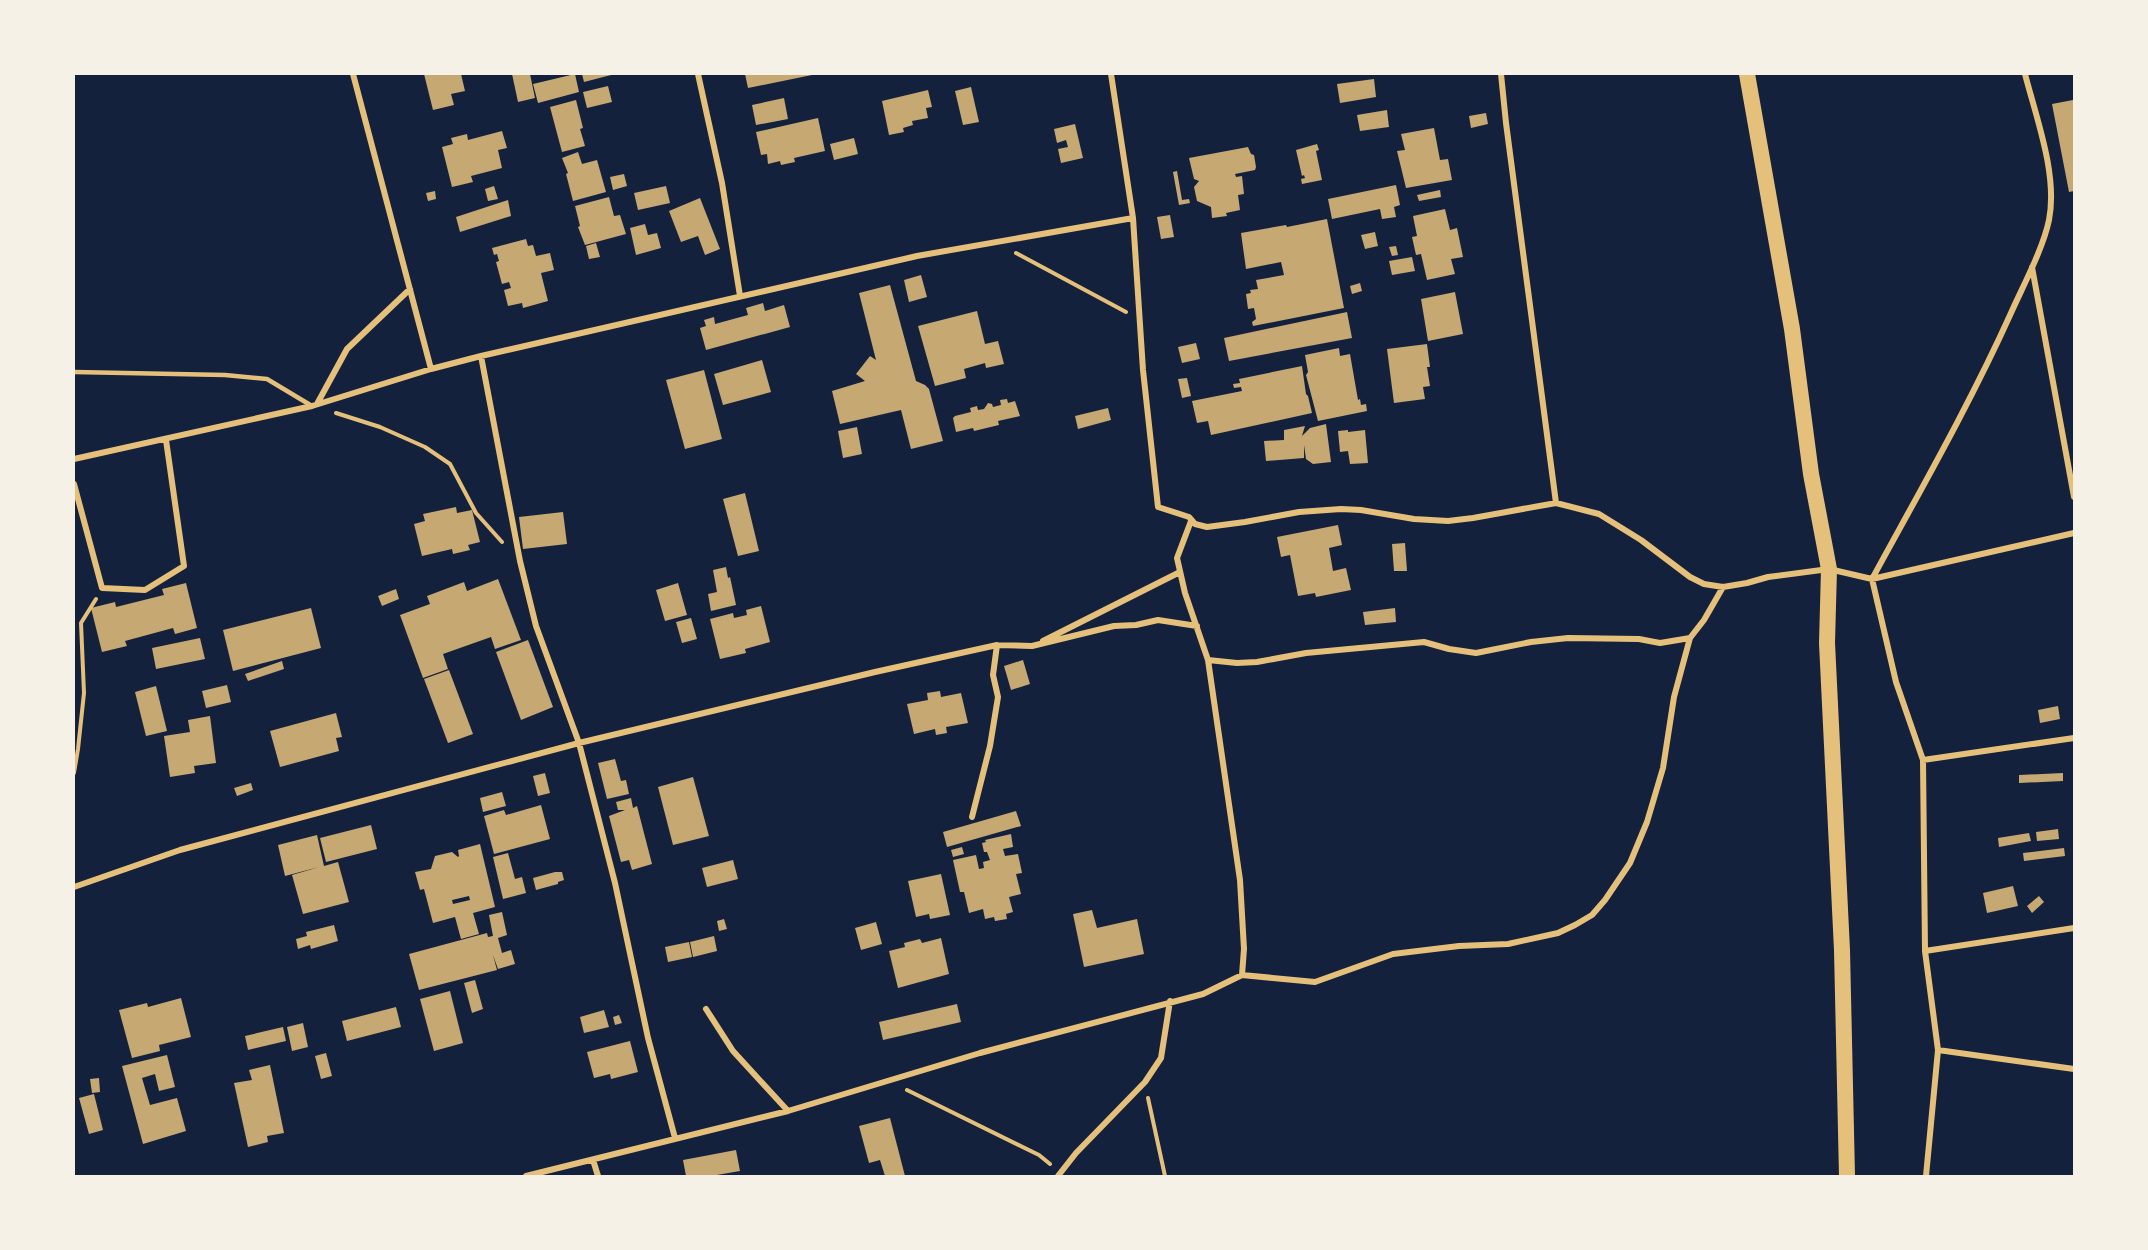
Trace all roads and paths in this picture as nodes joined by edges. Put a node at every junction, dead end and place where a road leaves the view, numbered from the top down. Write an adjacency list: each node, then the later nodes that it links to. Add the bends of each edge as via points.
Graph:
1 (353, 74): 10 (street)
2 (698, 74): 11 (street, via 722,183)
3 (1111, 74): 7 (street)
4 (1501, 74): 21 (street)
5 (1747, 74): 25 (highway)
6 (2025, 74): 9 (street, via 2043,141 2050,193 2049,220)
7 (1133, 218): 8 (street); 12 (street)
8 (995, 242): 11 (street); 12 (path)
9 (2031, 267): 20 (street); 27 (street, via 1949,440)
10 (410, 290): 14 (street); 16 (street, via 347,349)
11 (740, 296): 13 (street)
12 (1140, 320): 22 (street, via 1158,507)
13 (482, 356): 14 (street); 24 (street)
14 (431, 369): 16 (street)
15 (74, 372): 16 (lane, via 267,379)
16 (314, 405): 17 (street); 24 (path, via 380,427 425,447 450,464 476,513)
17 (166, 440): 18 (street); 29 (street, via 184,566 145,590)
18 (74, 459)
19 (74, 484): 29 (street)
20 (2074, 497)
21 (1556, 503): 22 (street, via 1448,521 1341,509 1207,527); 28 (street, via 1599,514 1690,577)
22 (1191, 521): 26 (street, via 1177,558)
23 (2074, 533): 27 (street)
24 (520, 561): 36 (street, via 536,626)
25 (1829, 569): 27 (street); 28 (street); 57 (highway, via 1827,643 1842,950)
26 (1180, 572): 30 (street); 33 (street)
27 (1872, 579): 37 (street, via 1896,682)
28 (1723, 587): 31 (street)
29 (102, 588): 38 (path, via 81,623 84,693)
30 (1197, 626): 33 (street, via 1158,620 1114,626); 34 (street)
31 (1690, 638): 34 (street, via 1660,643 1568,638 1476,654 1424,642 1306,653 1257,662); 43 (street, via 1674,698 1663,768 1647,822 1619,881 1592,915 1538,939 1393,954 1315,982)
32 (997, 645): 33 (street); 36 (street); 39 (street, via 993,675 998,697)
33 (1032, 646)
34 (1208, 660): 43 (street, via 1240,880)
35 (2074, 738): 37 (street)
36 (579, 743): 40 (street, via 180,850); 51 (street)
37 (1923, 760): 42 (street)
38 (74, 773)
39 (972, 817)
40 (74, 887)
41 (2074, 928): 42 (street)
42 (1925, 951): 46 (street)
43 (1242, 975): 44 (street, via 1203,994)
44 (1170, 1002): 48 (street); 49 (street, via 1161,1058)
45 (706, 1009): 50 (street, via 733,1051)
46 (1938, 1050): 47 (street); 58 (street)
47 (2074, 1069)
48 (887, 1080): 50 (street); 53 (path, via 1039,1155)
49 (1145, 1082): 53 (street); 56 (path)
50 (788, 1111): 51 (street)
51 (675, 1138): 52 (street)
52 (593, 1160): 54 (street); 55 (street)
53 (1059, 1174)
54 (526, 1176)
55 (598, 1176)
56 (1165, 1176)
57 (1847, 1176)
58 (1926, 1176)

